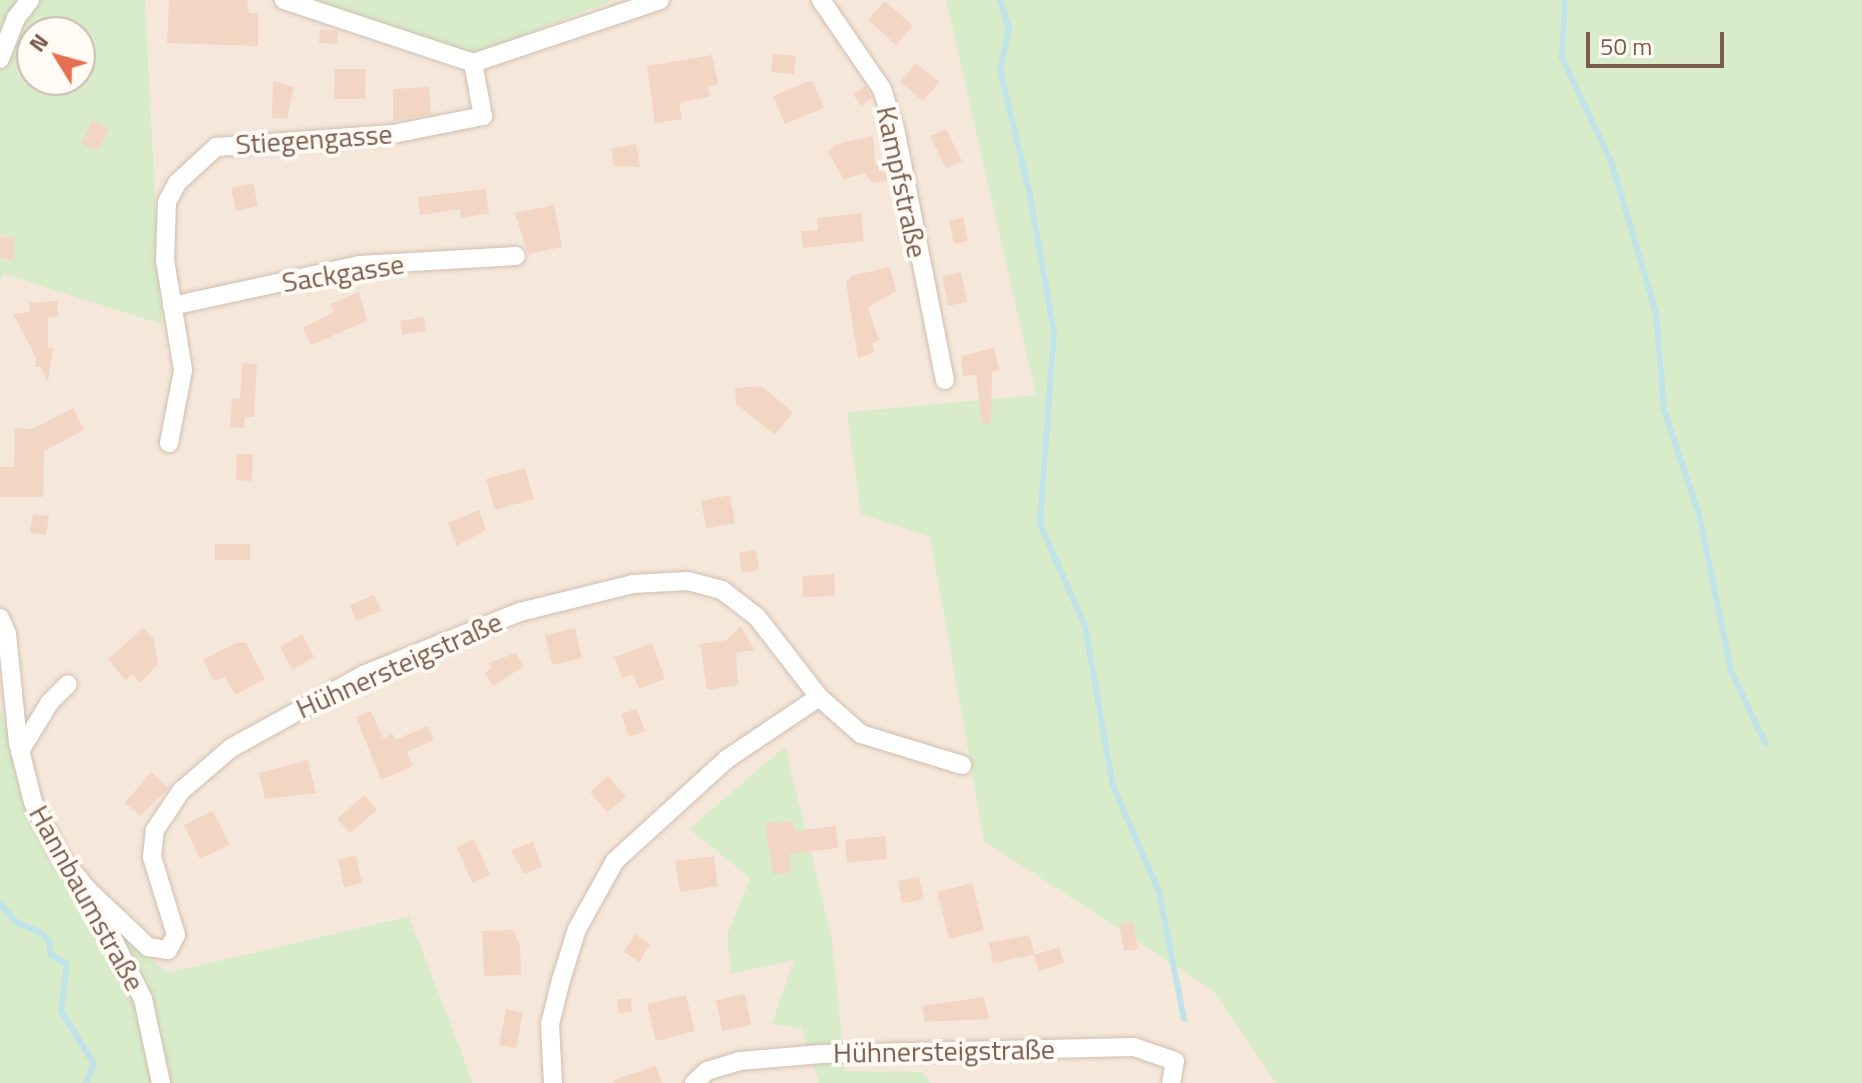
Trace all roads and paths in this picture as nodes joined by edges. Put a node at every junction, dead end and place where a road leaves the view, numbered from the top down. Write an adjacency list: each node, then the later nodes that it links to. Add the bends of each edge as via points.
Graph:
1 (30, 0): 5 (street)
2 (284, 0): 6 (street)
3 (660, 0): 6 (street)
4 (821, 0): 9 (street, Kampfstraße, via 882,89 896,133)
5 (0, 59)
6 (473, 63): 8 (street, Stiegengasse, via 483,116 380,136 241,142 203,155 167,202 165,260)
7 (516, 256): 8 (street, Sackgasse, via 360,265)
8 (172, 306): 10 (street, Stiegengasse, via 183,370)
9 (945, 380)
10 (169, 443)
11 (0, 618): 14 (street, Hannbaumstraße, via 7,634)
12 (68, 684): 14 (street, via 50,702)
13 (819, 697): 15 (street, Hühnersteigstraße, via 861,734); 16 (street, Hühnersteigstraße, via 757,617 722,590 688,581 633,584 550,603 363,675 301,705 231,748 181,791 160,819 153,843 161,892 176,935 168,950 148,947); 18 (street, via 727,759 615,861 577,929 561,980 550,1024)
14 (20, 751): 16 (street, Hannbaumstraße, via 33,802 59,855)
15 (962, 765)
16 (88, 890): 17 (street, Hannbaumstraße, via 143,999)
17 (161, 1083)
18 (553, 1083)
19 (694, 1083): 20 (street, Hühnersteigstraße, via 707,1071 739,1061 822,1054 1134,1047 1175,1061)
20 (1171, 1083)

